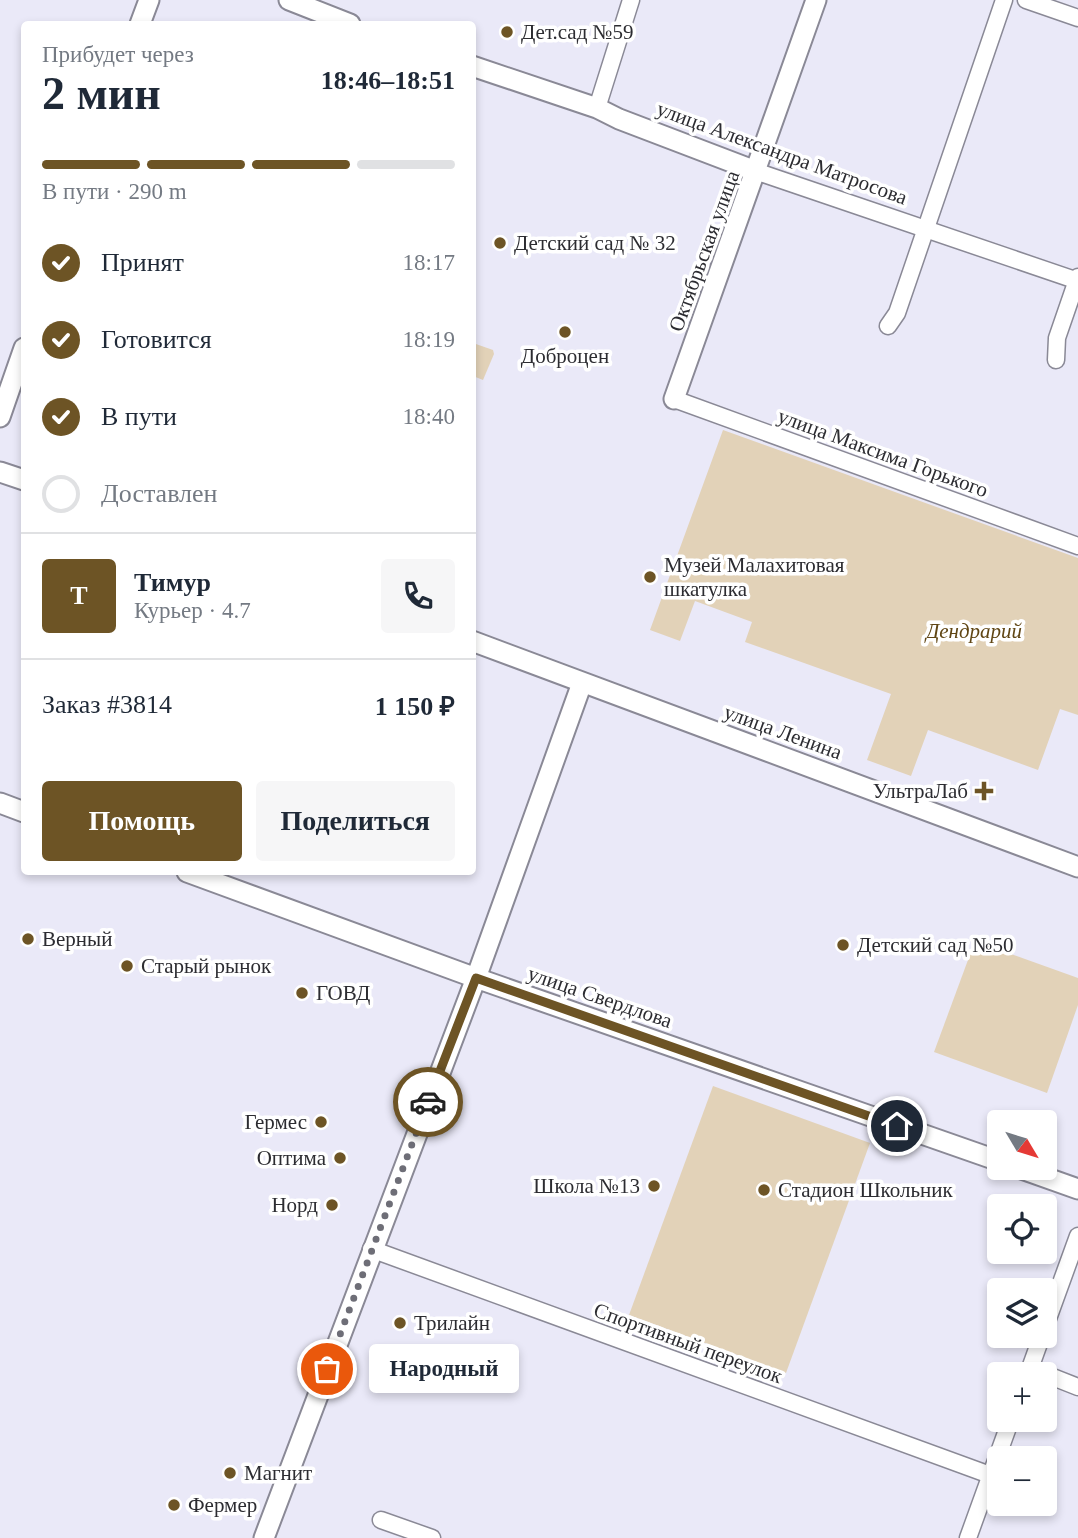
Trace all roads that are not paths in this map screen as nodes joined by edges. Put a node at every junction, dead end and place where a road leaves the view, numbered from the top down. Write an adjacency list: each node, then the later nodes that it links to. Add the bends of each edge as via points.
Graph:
1 (149, 0): 8 (street)
2 (289, 0): 9 (street)
3 (631, 0): 11 (street)
4 (817, 0): 12 (street, Октябрьская улица)
5 (1004, 0): 13 (street)
6 (1026, 0): 7 (street)
7 (1078, 18)
8 (141, 21)
9 (342, 21)
10 (476, 67): 11 (street, улица Александра Матросова)
11 (597, 108): 12 (street, улица Александра Матросова)
12 (758, 172): 13 (street, улица Александра Матросова); 18 (street, Октябрьская улица)
13 (926, 228): 14 (street, улица Александра Матросова); 15 (street, via 897,313)
14 (1078, 280): 17 (street, via 1057,338)
15 (888, 326)
16 (21, 356): 19 (street)
17 (1056, 360)
18 (674, 399): 22 (street, улица Максима Горького)
19 (0, 416)
20 (0, 472): 21 (street)
21 (21, 479)
22 (1078, 547)
23 (476, 643): 24 (street, улица Ленина)
24 (582, 683): 27 (street, улица Ленина); 29 (street)
25 (0, 803): 26 (street)
26 (21, 811)
27 (1078, 867)
28 (195, 875): 29 (street, улица Свердлова)
29 (476, 978): 30 (street, улица Свердлова); 34 (street)
30 (987, 1157)
31 (1053, 1180): 32 (street)
32 (1078, 1189)
33 (1078, 1236): 35 (street)
34 (371, 1249): 38 (street, Спортивный переулок); 41 (street)
35 (1057, 1294)
36 (1057, 1380): 37 (street)
37 (1078, 1387)
38 (987, 1474)
39 (987, 1484): 43 (street)
40 (381, 1520): 42 (street)
41 (264, 1538)
42 (432, 1538)
43 (969, 1538)

